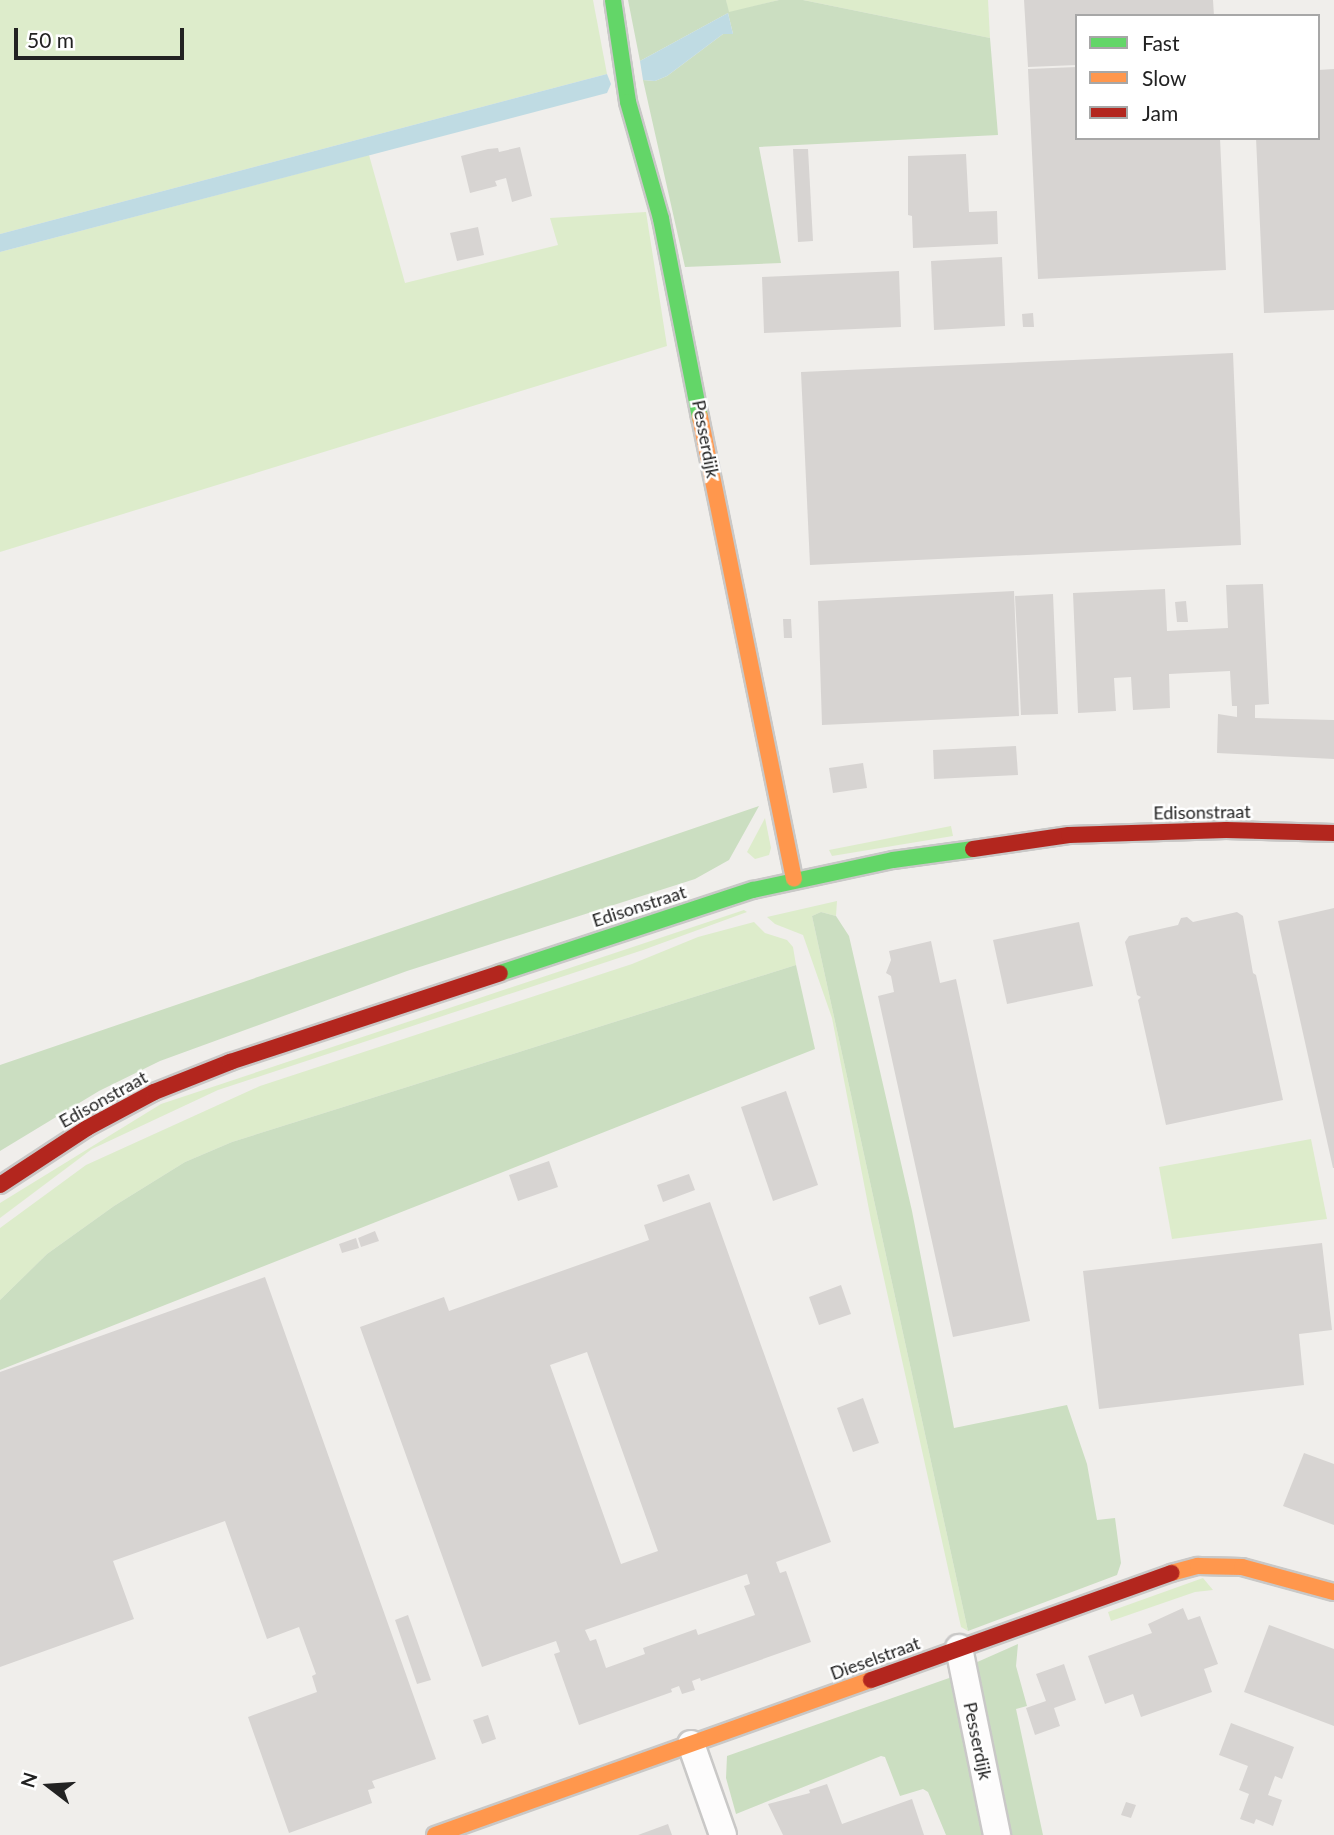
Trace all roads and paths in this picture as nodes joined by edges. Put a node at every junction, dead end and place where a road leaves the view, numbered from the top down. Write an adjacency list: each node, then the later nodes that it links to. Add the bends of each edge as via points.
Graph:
1 (613, 0): 3 (street, Pesserdijk, via 628,102 661,219)
2 (1334, 833): 3 (street, Edisonstraat, via 1226,830 1069,835 915,856)
3 (794, 879): 4 (street, Edisonstraat, via 230,1062 154,1092)
4 (0, 1185)
5 (1334, 1592): 6 (street, Dieselstraat, via 1242,1567 1198,1566)
6 (959, 1648): 7 (street, Dieselstraat); 10 (street, Pesserdijk)
7 (691, 1744): 8 (street, Dieselstraat); 9 (street)
8 (435, 1835)
9 (723, 1835)
10 (997, 1835)

